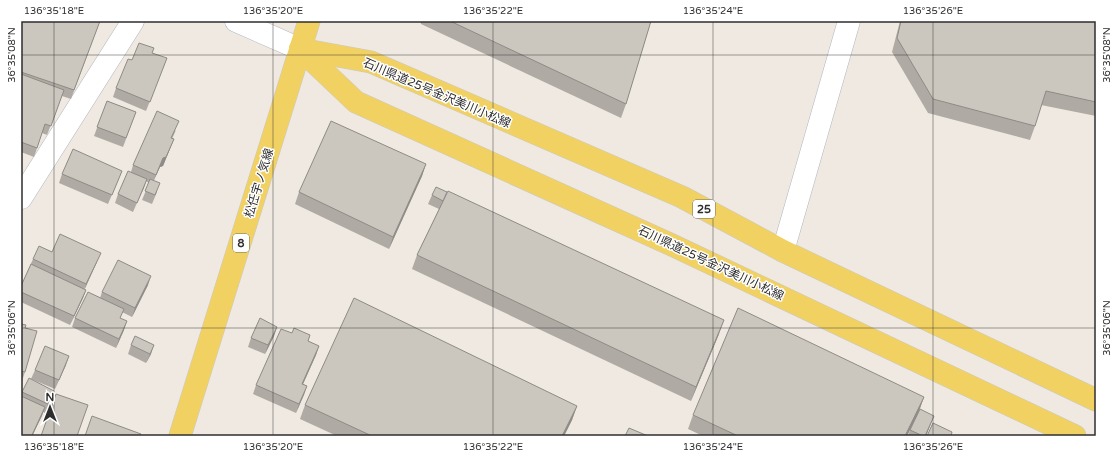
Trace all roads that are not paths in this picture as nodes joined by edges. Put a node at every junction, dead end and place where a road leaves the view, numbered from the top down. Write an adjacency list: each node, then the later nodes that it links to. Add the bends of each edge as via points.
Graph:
1 (133, 21): 6 (street)
2 (236, 21): 5 (street)
3 (309, 21): 5 (main road, 松任宇ノ気線 / 8)
4 (849, 21): 7 (street)
5 (300, 49): 7 (main road, 石川県道25号金沢美川小松線 / 25, via 371,62 682,197); 9 (main road, 松任宇ノ気線 / 8); 10 (main road, 石川県道25号金沢美川小松線, via 356,102 672,244)
6 (21, 198)
7 (783, 251): 8 (main road, 石川県道25号金沢美川小松線 / 25)
8 (1096, 400)
9 (180, 436)
10 (1075, 436)

